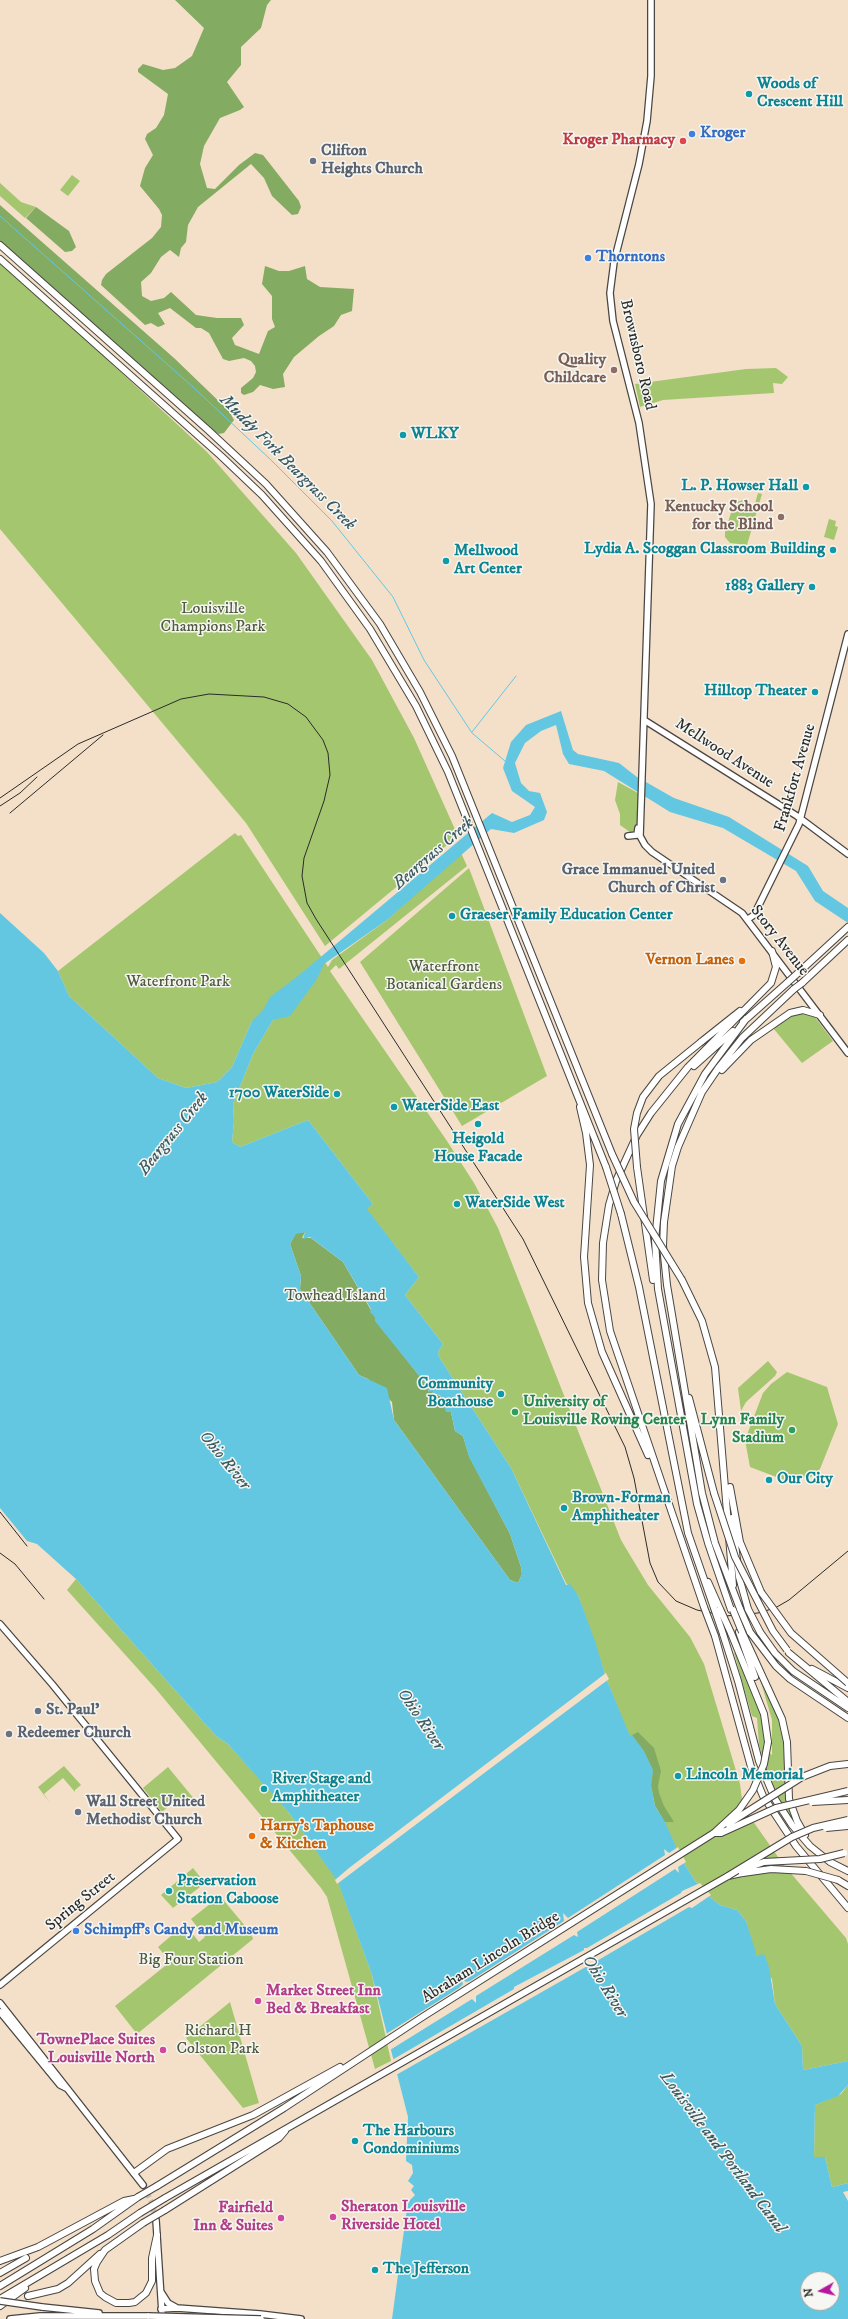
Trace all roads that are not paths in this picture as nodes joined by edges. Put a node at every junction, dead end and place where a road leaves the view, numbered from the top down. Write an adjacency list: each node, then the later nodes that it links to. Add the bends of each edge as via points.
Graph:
1 (651, 0): 5 (main road, Brownsboro Road, via 651,76 647,121 639,164 614,262 610,293 613,321 639,423 651,504)
2 (0, 245): 23 (highway, bridge, via 275,493 327,552 401,658 452,756 612,1154 634,1202 682,1280 699,1313 711,1348)
3 (0, 259): 19 (highway, via 262,495 321,561 357,610 394,667 440,753)
4 (848, 634): 6 (main road, Frankfort Avenue)
5 (644, 720): 6 (main road, Mellwood Avenue); 7 (main road, Brownsboro Road)
6 (800, 819): 9 (main road, Mellwood Avenue); 10 (main road, Frankfort Avenue, via 754,915)
7 (639, 820): 8 (main road, via 637,834); 10 (main road, Story Avenue, via 642,841 652,852)
8 (628, 836)
9 (848, 854)
10 (748, 919): 13 (main road, Story Avenue)
11 (848, 927): 16 (highway, bridge)
12 (846, 942): 20 (highway, bridge, via 747,1033 715,1072 702,1092 685,1128)
13 (772, 951): 14 (highway, via 776,972); 15 (main road, Story Avenue)
14 (763, 992): 18 (highway, via 688,1066); 21 (highway, bridge, via 659,1076 643,1097 636,1113 634,1129 637,1167 655,1295)
15 (820, 1016): 17 (main road, Story Avenue); 20 (highway, via 803,1010 790,1013 758,1035 733,1057 720,1071 702,1099)
16 (746, 1019): 18 (highway); 21 (highway, via 721,1050 692,1096 674,1137 661,1181 655,1225 655,1254)
17 (848, 1053)
18 (675, 1084): 26 (highway, via 644,1124 623,1163 607,1218 602,1268 605,1306 613,1343)
19 (575, 1086): 25 (highway, bridge, via 621,1214 639,1287); 26 (highway, via 586,1133 590,1165 584,1266 590,1314 602,1352 638,1432)
20 (671, 1175): 22 (highway, via 663,1246)
21 (668, 1345): 29 (highway, bridge, via 699,1514)
22 (680, 1361): 27 (highway, via 705,1506); 30 (highway, bridge, via 726,1533 743,1574 773,1631)
23 (721, 1427): 24 (highway); 27 (highway)
24 (730, 1487): 31 (highway, bridge, via 740,1542 761,1592 791,1633); 34 (highway, bridge, via 739,1577 748,1609 760,1632 775,1653 793,1671)
25 (682, 1505): 36 (highway, bridge, via 699,1558 764,1714); 46 (highway, bridge, via 692,1545 723,1634 759,1761 775,1799 792,1825 815,1851 830,1862)
26 (683, 1546): 50 (highway, bridge, via 715,1636 751,1767 762,1796 796,1846)
27 (733, 1592): 35 (highway, bridge, via 750,1632 776,1666)
28 (0, 1624): 51 (main road, Spring Street, via 178,1839)
29 (740, 1632): 36 (highway, via 766,1711); 46 (highway, via 784,1727 787,1742 788,1792 797,1821 818,1849)
30 (788, 1652): 32 (highway, via 808,1667); 33 (highway)
31 (848, 1683)
32 (848, 1688)
33 (848, 1702)
34 (848, 1708)
35 (848, 1718)
36 (768, 1742): 43 (highway, bridge, via 764,1764 753,1790 739,1810)
37 (848, 1764): 43 (highway, bridge, via 830,1766 802,1777)
38 (848, 1791): 40 (highway, bridge)
39 (848, 1800): 40 (highway, bridge)
40 (781, 1807): 43 (highway, bridge, via 721,1833)
41 (848, 1820): 44 (highway, bridge, via 826,1824)
42 (848, 1826): 44 (highway, bridge)
43 (714, 1833): 54 (highway, Abraham Lincoln Bridge)
44 (801, 1833): 48 (highway, bridge, via 774,1846)
45 (846, 1852): 47 (highway, bridge, via 826,1858 764,1862)
46 (848, 1869)
47 (742, 1873): 48 (highway, bridge); 49 (highway, bridge, via 771,1869 806,1871 838,1880)
48 (728, 1876): 56 (highway)
49 (848, 1886)
50 (848, 1908)
51 (0, 1986)
52 (0, 2003): 55 (main road)
53 (0, 2012): 55 (main road, via 60,2085)
54 (356, 2060): 57 (highway, via 324,2074 253,2115 167,2149); 59 (highway, Abraham Lincoln Bridge, bridge, via 284,2108)
55 (66, 2088): 57 (main road)
56 (288, 2127): 62 (highway, bridge, via 279,2138); 68 (highway, bridge, via 140,2213)
57 (134, 2173): 58 (main road)
58 (142, 2184)
59 (137, 2198): 64 (highway, via 124,2201 38,2247); 66 (highway)
60 (156, 2220): 61 (main road)
61 (157, 2235): 62 (highway, via 152,2258 151,2284 141,2298 129,2304 110,2301 100,2293 95,2281 94,2269 97,2262); 67 (main road)
62 (113, 2244): 69 (highway, via 58,2289)
63 (26, 2258): 65 (highway)
64 (0, 2261)
65 (0, 2273)
66 (0, 2286)
67 (160, 2290): 72 (main road, via 168,2303); 73 (main road)
68 (15, 2293): 70 (highway); 71 (highway)
69 (28, 2296)
70 (0, 2300): 74 (main road, bridge, via 42,2307)
71 (0, 2306)
72 (177, 2308): 73 (main road); 78 (main road)
73 (161, 2309): 76 (main road)
74 (149, 2316): 75 (main road, via 40,2316); 77 (main road, bridge)
75 (10, 2319)
76 (162, 2319)
77 (261, 2319)
78 (301, 2319)

